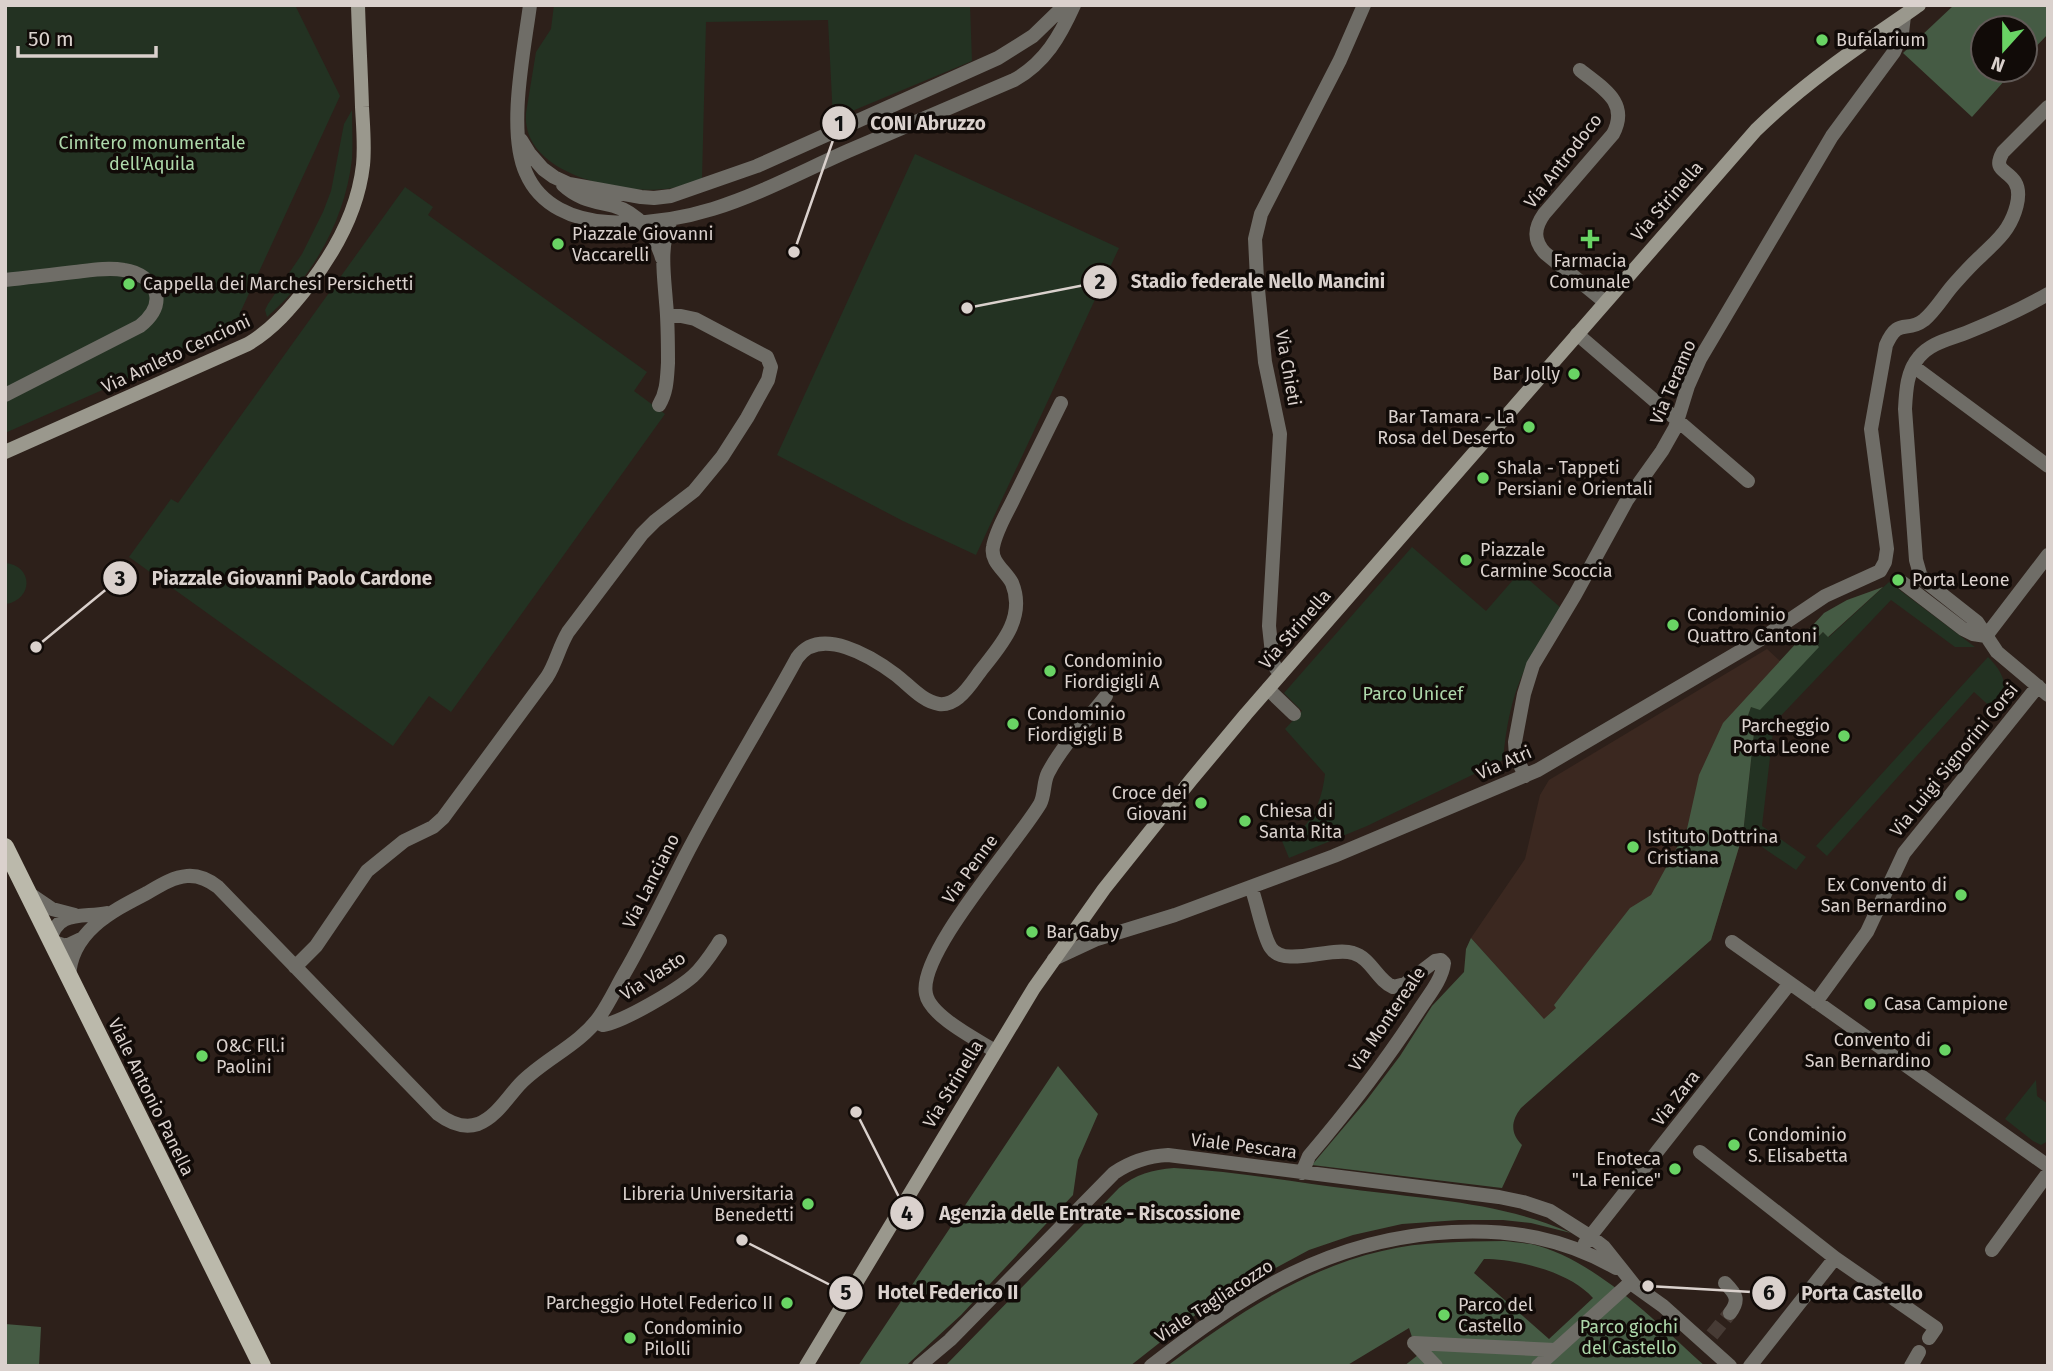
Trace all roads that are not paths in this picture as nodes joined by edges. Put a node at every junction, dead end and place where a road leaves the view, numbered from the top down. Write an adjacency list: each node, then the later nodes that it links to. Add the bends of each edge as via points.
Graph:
1 (358, 5): 26 (main road, Via Amleto Cencioni, via 364,139 361,176 340,239 303,293 279,321 248,344)
2 (530, 5): 10 (street)
3 (1065, 5): 11 (street, via 1033,36 998,58 757,166 694,189 650,198)
4 (1074, 5): 13 (street, via 1045,56 1014,80 749,197)
5 (1364, 5): 32 (street, Via Chieti, via 1261,214 1255,239 1262,337 1280,434 1269,626 1273,663)
6 (1919, 5): 7 (main road, Via Strinella)
7 (1904, 16): 18 (main road, Via Strinella, via 1777,109); 25 (street, Via Teramo, via 1894,52 1832,136 1700,359)
8 (1580, 70): 18 (street, Via Antrodoco, via 1614,100 1618,122 1544,214 1536,236 1545,253)
9 (2048, 107): 30 (street, via 1999,158 2001,169 2018,191 2007,229 1925,319 1897,327 1886,345 1871,429)
10 (518, 132): 11 (street, via 536,161); 12 (street, via 525,172)
11 (558, 179): 12 (street, via 544,188); 14 (street, via 580,197 624,209)
12 (545, 199): 14 (street, via 585,220)
13 (671, 220): 14 (street); 15 (street)
14 (642, 222): 15 (street)
15 (663, 262): 19 (street)
16 (5, 280): 22 (street, via 121,269 148,281 157,301 140,326)
17 (2048, 294): 21 (street, via 1932,346)
18 (1605, 302): 20 (main road, Via Strinella)
19 (667, 316): 24 (street, via 667,382); 51 (street, via 695,319 767,357 770,375 747,418 694,491 637,540 568,632 547,677 443,818 367,871 316,946)
20 (1577, 334): 25 (street); 32 (main road, Via Strinella)
21 (1913, 366): 27 (street); 31 (street, via 1905,409 1918,569 1925,581 1977,622)
22 (5, 395)
23 (1061, 402): 55 (street, Via Lanciano, via 993,546 993,555 1015,597 1013,623 1002,643 960,696 944,704 926,699 887,668 844,647 828,643 806,648 714,803)
24 (659, 405)
25 (1679, 420): 28 (street); 37 (street, Via Teramo, via 1627,500 1533,665 1515,742)
26 (5, 452)
27 (2048, 466)
28 (1748, 481)
29 (2048, 555): 31 (street)
30 (1893, 576): 31 (street, via 1963,629); 37 (street, Via Atri, via 1872,575 1825,596 1761,639)
31 (1986, 636): 34 (street)
32 (1280, 675): 33 (main road, Via Strinella)
33 (1268, 689): 36 (street); 42 (main road, Via Strinella)
34 (2043, 691): 54 (street, Via Luigi Signorini Corsi, via 1905,853 1867,932)
35 (1106, 696): 56 (street, Via Penne, via 1054,763 1041,802 962,912 927,975 925,991 933,1008)
36 (1294, 714)
37 (1525, 776): 39 (street, Via Atri)
38 (5, 847): 40 (main road, Viale Antonio Panella)
39 (1251, 887): 46 (street, Via Atri); 59 (street, Via Montereale, via 1269,947 1279,955 1356,953 1395,987 1435,961 1444,963 1414,1017 1309,1156)
40 (26, 891): 43 (street, Via Lanciano, via 52,909); 47 (main road, Viale Antonio Panella)
41 (109, 912): 43 (street, Via Lanciano); 45 (street, Via Lanciano); 51 (street, Via Lanciano, via 179,877 204,878)
42 (1087, 912): 44 (main road, Via Strinella); 46 (street, via 1086,924)
43 (79, 916): 47 (street, Via Lanciano, via 59,923)
44 (1073, 932): 46 (street, Via Atri, via 1082,930); 50 (main road, Via Strinella)
45 (86, 934): 47 (street, Via Lanciano, via 70,945); 52 (street, Via Lanciano, via 72,960)
46 (1096, 936): 50 (street, Via Atri)
47 (50, 941): 52 (main road, Viale Antonio Panella)
48 (720, 941): 55 (street, Via Vasto, via 686,981 613,1023)
49 (1732, 942): 53 (street)
50 (1054, 959): 56 (main road, Via Strinella)
51 (295, 967): 55 (street, Via Lanciano, via 438,1114 461,1126 477,1124 493,1114 526,1078)
52 (69, 979): 71 (main road, Viale Antonio Panella)
53 (1790, 983): 54 (street); 61 (street, Via Zara)
54 (1816, 1002): 58 (street)
55 (596, 1022)
56 (995, 1051): 72 (main road, Via Strinella)
57 (1700, 1152): 64 (street)
58 (2048, 1166)
59 (1302, 1172): 61 (street, Viale Pescara, via 1523,1202 1561,1217); 73 (street, Viale Pescara, via 1168,1155 1127,1165)
60 (2048, 1173): 63 (street)
61 (1591, 1237): 62 (street, Via Zara); 65 (street, Viale Pescara)
62 (1577, 1249): 65 (street, Viale Tagliacozzo); 74 (street, Viale Tagliacozzo, via 1534,1236 1485,1230 1411,1235 1363,1245 1267,1285)
63 (1992, 1250)
64 (1835, 1258): 68 (street, via 1896,1300); 78 (street)
65 (1626, 1277): 69 (street); 77 (street, via 1708,1339)
66 (1725, 1283): 67 (street, via 1737,1298)
67 (1730, 1313)
68 (1932, 1333)
69 (1555, 1350): 75 (street, via 1414,1343); 76 (street)
70 (1919, 1352): 79 (street)
71 (262, 1366)
72 (806, 1366)
73 (919, 1366)
74 (1151, 1366)
75 (1436, 1366)
76 (1538, 1366)
77 (1730, 1366)
78 (1750, 1366)
79 (1911, 1366)

